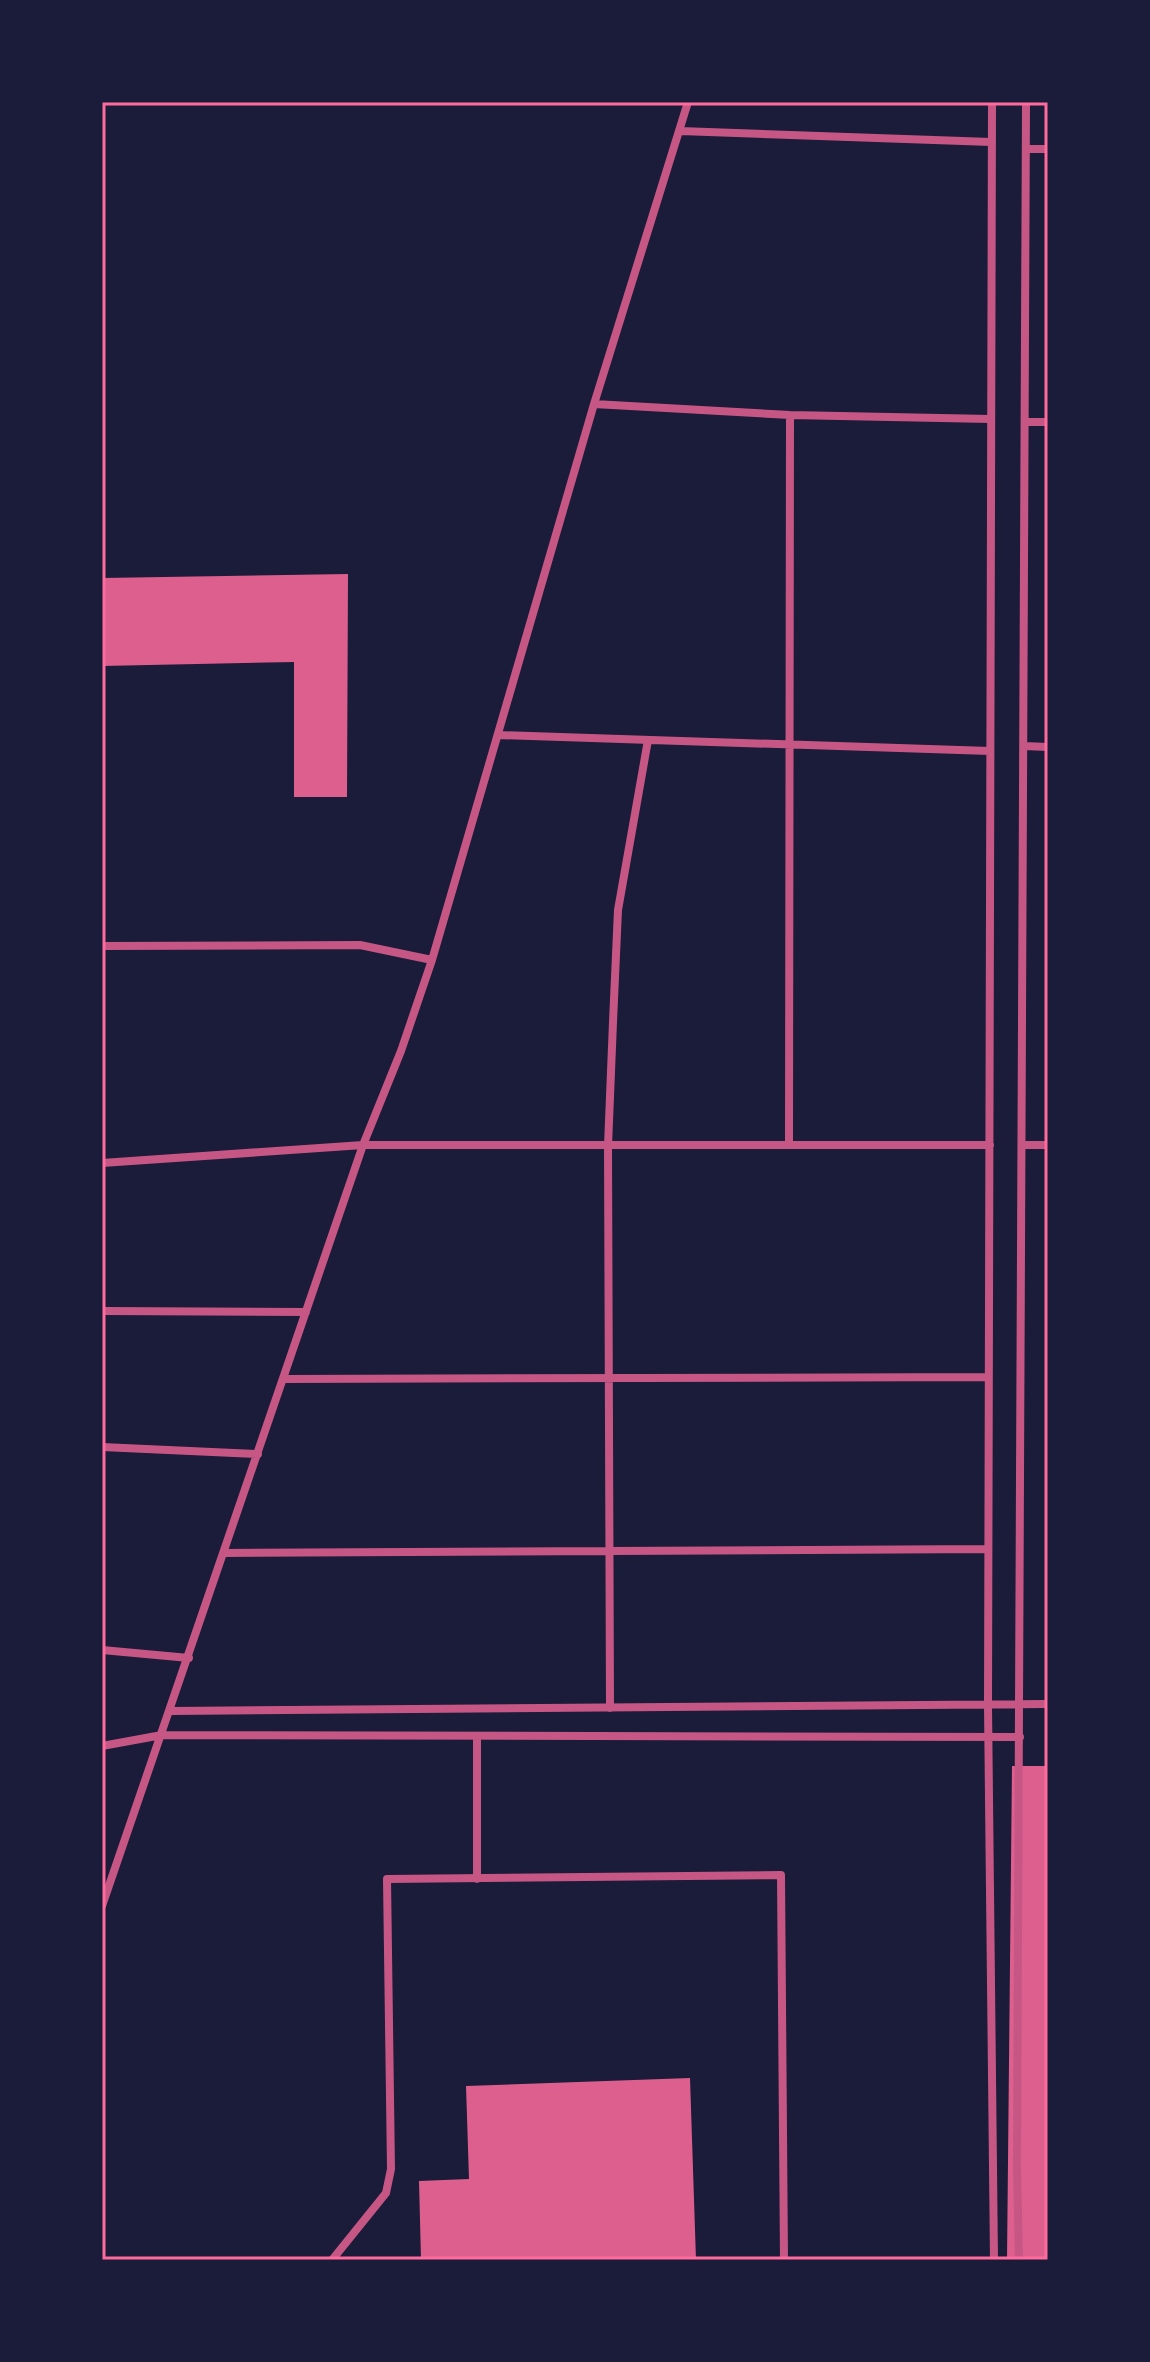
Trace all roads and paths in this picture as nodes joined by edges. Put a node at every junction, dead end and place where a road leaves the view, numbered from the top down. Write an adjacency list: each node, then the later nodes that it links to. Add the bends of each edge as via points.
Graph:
1 (688, 102): 4 (street)
2 (992, 102): 5 (street)
3 (1026, 102): 6 (street)
4 (680, 131): 5 (street); 8 (street)
5 (991, 142): 10 (street)
6 (1026, 149): 7 (street); 11 (street)
7 (1048, 149)
8 (594, 404): 9 (street); 13 (street)
9 (790, 415): 10 (street); 15 (street)
10 (990, 419): 18 (street)
11 (1026, 422): 12 (street); 16 (street)
12 (1048, 422)
13 (498, 735): 14 (street); 20 (street)
14 (648, 740): 15 (street); 26 (street, via 618,910)
15 (790, 744): 18 (street); 22 (street)
16 (1024, 746): 17 (street); 24 (street)
17 (1048, 747)
18 (990, 751): 23 (street)
19 (102, 946): 20 (street, via 360,945)
20 (432, 960): 21 (street)
21 (363, 1145): 26 (street); 27 (street); 29 (street)
22 (789, 1145): 23 (street); 26 (street)
23 (990, 1145): 31 (street)
24 (1023, 1145): 25 (street); 42 (street)
25 (1048, 1145)
26 (608, 1146): 30 (street)
27 (102, 1163)
28 (102, 1311): 29 (street)
29 (306, 1312): 32 (street)
30 (609, 1377): 31 (street); 32 (street); 36 (street)
31 (988, 1377): 35 (street)
32 (283, 1379): 34 (street)
33 (102, 1447): 34 (street)
34 (258, 1454): 37 (street)
35 (988, 1549): 36 (street); 41 (street)
36 (610, 1550): 37 (street); 43 (street)
37 (224, 1553): 39 (street)
38 (102, 1650): 39 (street)
39 (189, 1658): 44 (street)
40 (1048, 1704): 42 (street)
41 (988, 1706): 42 (street); 43 (street); 47 (street)
42 (1020, 1706): 48 (street)
43 (610, 1708): 44 (street)
44 (171, 1711): 45 (street)
45 (162, 1735): 46 (street); 49 (street); 51 (street)
46 (477, 1736): 47 (street); 50 (street)
47 (988, 1737): 48 (street); 54 (street)
48 (1020, 1737): 55 (street)
49 (102, 1746)
50 (477, 1879): 52 (street, via 387,1879 391,2169 386,2193); 53 (street, via 781,1875)
51 (102, 1906)
52 (332, 2260)
53 (784, 2260)
54 (994, 2260)
55 (1019, 2260)

